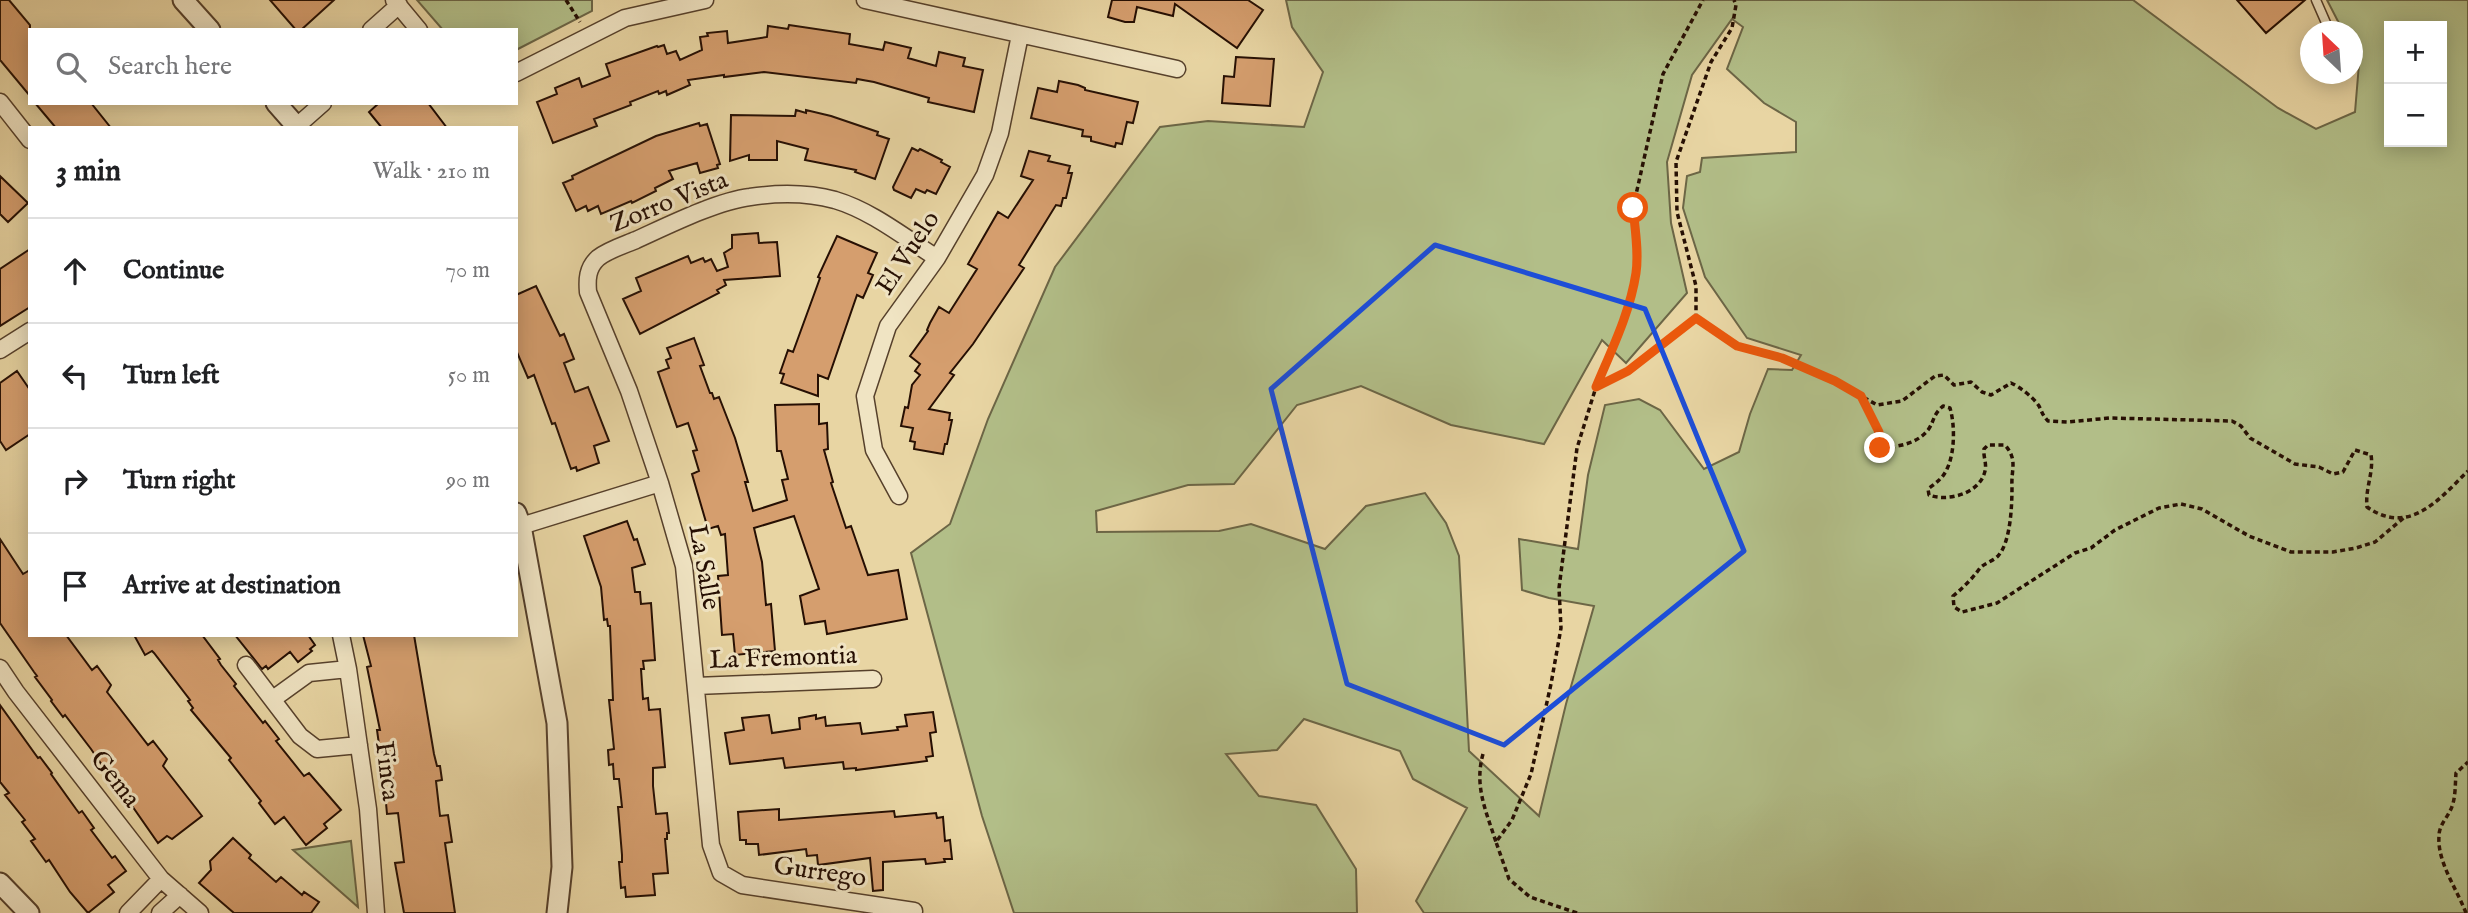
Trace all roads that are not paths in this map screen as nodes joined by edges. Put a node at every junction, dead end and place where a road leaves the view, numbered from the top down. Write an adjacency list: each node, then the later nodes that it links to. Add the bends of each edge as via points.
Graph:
1 (183, 0): 8 (street)
2 (705, 0): 12 (street, via 625,18)
3 (865, 0): 10 (street)
4 (2316, 0): 6 (lane)
5 (396, 3): 7 (street); 9 (street)
6 (2325, 21)
7 (413, 27)
8 (208, 28)
9 (373, 28)
10 (1020, 35): 11 (street); 19 (street, El Vuelo, via 1000,133 985,175)
11 (1177, 69)
12 (518, 73)
13 (282, 105): 16 (street)
14 (321, 105): 17 (street)
15 (2, 107): 18 (street)
16 (296, 126)
17 (298, 126)
18 (28, 137)
19 (937, 258): 20 (street, Zorro Vista, via 863,211 835,200 796,195 749,197 613,250 598,258); 24 (street, El Vuelo, via 888,326 865,396 874,450)
20 (587, 281): 23 (street, La Salle)
21 (28, 332): 22 (street)
22 (0, 350)
23 (660, 483): 25 (street); 31 (street, La Salle, via 684,566)
24 (899, 496)
25 (519, 519): 44 (street, via 557,723 562,866)
26 (341, 637): 29 (street, Finca)
27 (246, 665): 32 (street)
28 (0, 668): 35 (street, Gema)
29 (348, 668): 32 (street, via 309,673); 33 (street, Finca)
30 (873, 679): 31 (street, La Fremontia)
31 (695, 686): 34 (street, La Salle, via 711,845)
32 (273, 699): 33 (street, via 300,736 317,749)
33 (359, 744): 43 (street, Finca)
34 (721, 873): 38 (street, Gurrego, via 742,885)
35 (161, 879): 37 (street, Gema); 40 (street)
36 (0, 883): 39 (street)
37 (180, 895): 41 (street); 42 (street, Gema)
38 (914, 911)
39 (29, 913)
40 (128, 913)
41 (159, 913)
42 (200, 913)
43 (376, 913)
44 (557, 913)

